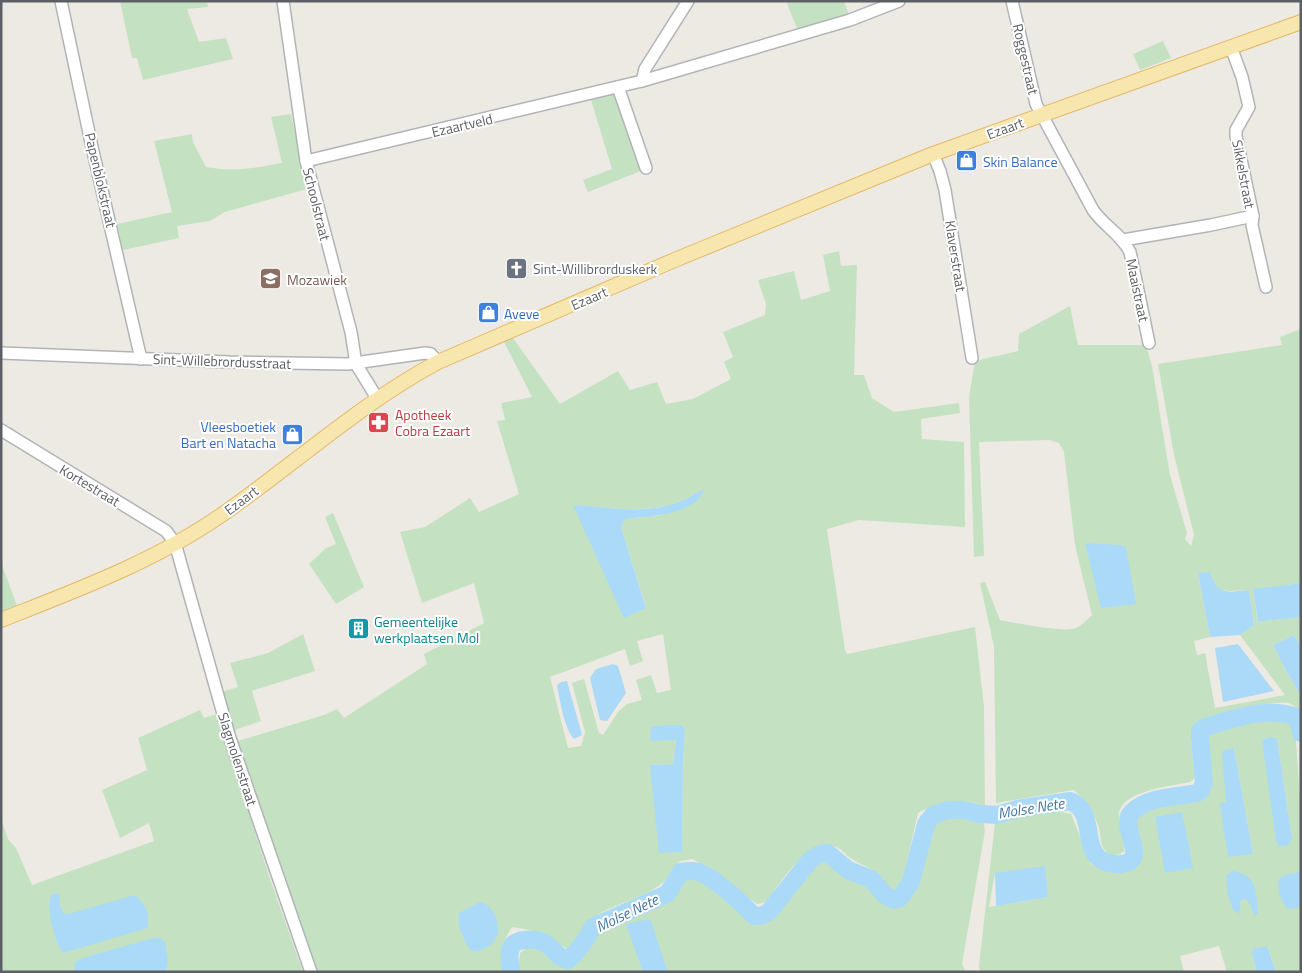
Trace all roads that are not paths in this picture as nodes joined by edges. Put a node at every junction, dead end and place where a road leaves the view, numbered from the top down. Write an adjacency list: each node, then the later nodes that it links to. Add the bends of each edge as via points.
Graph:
1 (61, 1): 20 (street, Papenblokstraat)
2 (283, 1): 12 (street, Schoolstraat)
3 (688, 1): 8 (street, via 645,69)
4 (899, 1): 8 (street, Ezaartveld, via 850,20)
5 (1012, 1): 10 (street, Roggestraat, via 1036,104)
6 (1301, 22): 7 (main road, Ezaart)
7 (1231, 47): 10 (main road, Ezaart); 14 (street, Sikkelstraat, via 1249,107 1236,136)
8 (642, 81): 9 (street, Ezaartveld)
9 (618, 88): 12 (street, Ezaartveld); 13 (street)
10 (1042, 115): 11 (main road, Ezaart); 15 (street, Maaistraat, via 1093,210)
11 (933, 154): 19 (street, Klaverstraat, via 949,210); 21 (main road, Ezaart)
12 (306, 161): 22 (street, Schoolstraat, via 351,332)
13 (646, 168)
14 (1253, 216): 15 (street, Sikkelstraat); 16 (street, Sikkelstraat, via 1252,225)
15 (1123, 240): 17 (street, Maaistraat, via 1130,252)
16 (1266, 287)
17 (1149, 343)
18 (1, 353): 20 (street, Sint-Willebrordusstraat)
19 (972, 358)
20 (141, 359): 22 (street, Sint-Willebrordusstraat)
21 (438, 362): 22 (street, Sint-Willebrordusstraat, via 431,354 425,353); 23 (main road, Ezaart)
22 (356, 364): 23 (street, Schoolstraat)
23 (377, 398): 25 (main road, Ezaart, via 220,516)
24 (1, 430): 25 (street, Kortestraat, via 166,532)
25 (175, 543): 26 (main road, Ezaart, via 103,580); 27 (street, Slagmolenstraat, via 229,735)
26 (1, 620)
27 (311, 972)

